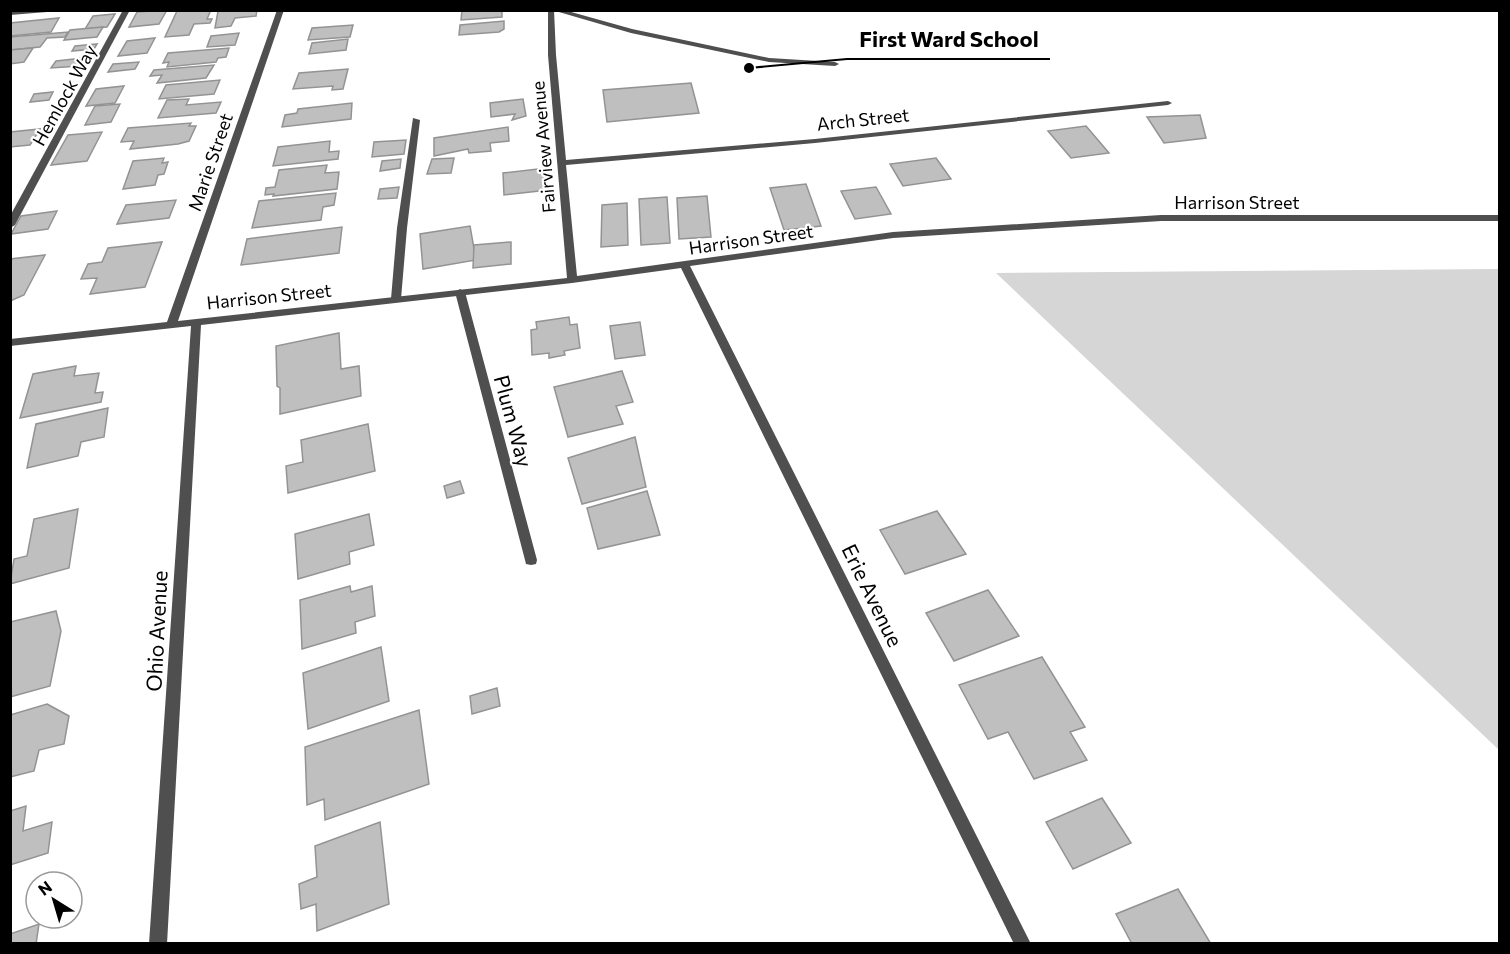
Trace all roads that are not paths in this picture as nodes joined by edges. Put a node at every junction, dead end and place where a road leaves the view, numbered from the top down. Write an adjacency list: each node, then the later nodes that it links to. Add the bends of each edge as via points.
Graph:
1 (47, 10): 5 (street)
2 (128, 10): 11 (street, Hemlock Way)
3 (280, 10): 17 (street, Marie Street)
4 (553, 10): 6 (street, via 769,60); 9 (street, Fairview Avenue, via 552,55)
5 (10, 13)
6 (835, 64)
7 (1168, 104): 9 (street, Arch Street)
8 (416, 120): 15 (street)
9 (562, 163): 13 (street, Fairview Avenue)
10 (1500, 218): 12 (street, Harrison Street, via 1161,218 893,235)
11 (10, 225)
12 (685, 265): 13 (street, Harrison Street); 21 (street, Erie Avenue)
13 (572, 280): 14 (street, Harrison Street)
14 (460, 292): 15 (street, Harrison Street); 19 (street, Plum Way)
15 (396, 299): 16 (street, Harrison Street)
16 (196, 321): 17 (street, Harrison Street); 20 (street, Ohio Avenue)
17 (171, 325): 18 (street, Harrison Street)
18 (10, 342)
19 (531, 560)
20 (158, 944)
21 (1023, 944)

